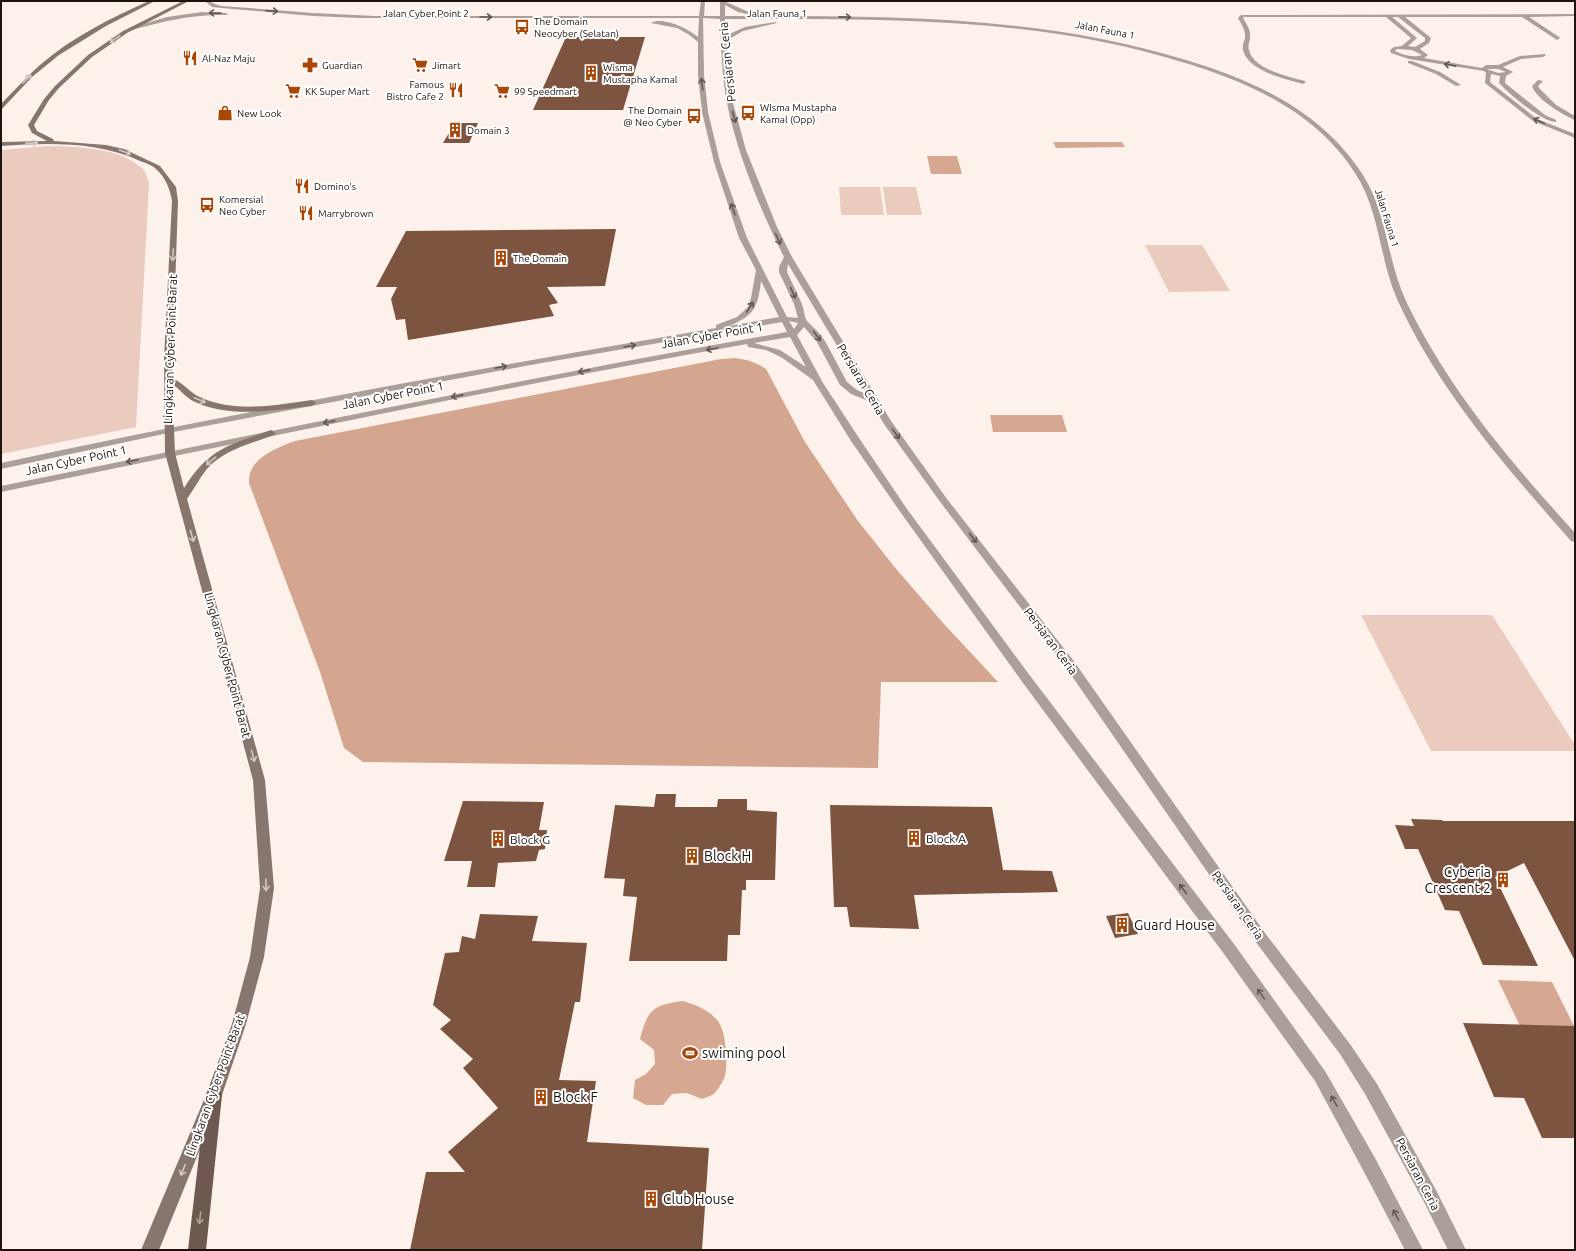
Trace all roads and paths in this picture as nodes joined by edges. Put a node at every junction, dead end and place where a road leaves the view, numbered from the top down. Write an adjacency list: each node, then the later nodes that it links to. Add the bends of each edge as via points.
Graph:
1 (152, 1): 37 (main road, one-way to 1, via 31,75 67,47 118,17)
2 (187, 1): 19 (main road)
3 (207, 1): 12 (street, Jalan Cyber Point 2, one-way to 12, via 222,7 345,16)
4 (722, 2): 13 (street, via 740,11); 15 (street, Persiaran Ceria)
5 (703, 3): 12 (street, via 692,11); 14 (street, Persiaran Ceria)
6 (229, 14): 19 (street, one-way to 19, via 180,16)
7 (1387, 15): 8 (street); 20 (street); 35 (street, via 1241,16 1248,31 1246,45 1249,57 1265,69)
8 (1399, 15): 9 (street); 21 (street)
9 (1523, 15): 10 (street); 22 (street)
10 (1575, 15)
11 (266, 17): 17 (street, Jalan Cyber Point 2, via 360,22)
12 (657, 17): 14 (street, Jalan Cyber Point 2)
13 (769, 18): 15 (street, Jalan Fauna 1); 16 (street, Jalan Fauna 1, one-way to 16, via 877,18)
14 (701, 20): 15 (street, Jalan Cyber Point 2); 17 (street, Jalan Cyber Point 2); 24 (street, Persiaran Ceria)
15 (722, 20): 18 (street, Jalan Fauna 1); 23 (street, Persiaran Ceria)
16 (928, 21): 18 (street, Jalan Fauna 1); 60 (street, Jalan Fauna 1, via 983,23 1054,31 1150,50 1234,78 1274,96 1301,113 1333,141 1363,179 1374,203 1398,291 1421,339 1457,396)
17 (647, 22): 24 (street, via 680,27 691,32)
18 (781, 23): 23 (street, via 744,28)
19 (132, 28): 41 (main road, one-way to 41, via 90,56 57,87 31,125 34,132 47,139)
20 (1414, 38): 21 (street); 25 (street)
21 (1428, 38): 26 (street, via 1427,42)
22 (1557, 38)
23 (723, 40): 43 (street, Persiaran Ceria, one-way to 43, via 730,103 743,150 773,227)
24 (701, 42): 44 (street, Persiaran Ceria, one-way to 24, via 743,238 717,162 705,112)
25 (1403, 48): 26 (street); 28 (street, via 1393,49)
26 (1416, 50): 27 (street)
27 (1424, 53): 30 (street, via 1424,56); 32 (street, via 1478,63)
28 (1398, 55): 30 (street); 36 (street, via 1438,73)
29 (1543, 55): 31 (street, via 1520,57)
30 (1415, 58): 32 (street, one-way to 30)
31 (1499, 67): 32 (street); 33 (street, via 1510,72)
32 (1488, 70): 33 (street); 40 (street, one-way to 32, via 1529,116 1488,82)
33 (1503, 74): 39 (street, via 1502,83 1543,116)
34 (1540, 81): 38 (street, via 1535,86 1536,89 1554,106)
35 (1303, 82)
36 (1458, 86)
37 (1, 108)
38 (1575, 118)
39 (1575, 129)
40 (1575, 136)
41 (64, 143): 42 (main road, one-way to 41); 50 (main road, Lingkaran Cyber Point Barat, one-way to 50, via 124,151 158,167 173,187 175,200)
42 (1, 144)
43 (788, 257): 46 (street, one-way to 46, via 783,272 802,314); 52 (street, Persiaran Ceria)
44 (759, 271): 45 (street, Persiaran Ceria); 47 (street, one-way to 44, via 749,311 754,302)
45 (784, 319): 46 (street); 47 (street, Jalan Cyber Point 1); 48 (street, Persiaran Ceria)
46 (802, 322): 48 (street, via 798,330); 52 (street, one-way to 52, via 819,340 848,389)
47 (706, 334): 53 (street, Jalan Cyber Point 1, one-way to 47, via 536,361)
48 (792, 334): 49 (street, Jalan Cyber Point 1); 51 (street, Persiaran Ceria)
49 (731, 346): 51 (street, via 771,348 796,363); 55 (street, Jalan Cyber Point 1, one-way to 55, via 614,365)
50 (168, 379): 53 (main road, one-way to 53, via 198,400 222,407 270,408); 54 (main road, Lingkaran Cyber Point Barat)
51 (819, 383): 64 (street, Persiaran Ceria, one-way to 51, via 1320,1076 904,511)
52 (873, 400): 65 (street, Persiaran Ceria, one-way to 65, via 944,501 1069,663 1260,937 1345,1049 1371,1089)
53 (312, 403): 54 (street, Jalan Cyber Point 1)
54 (168, 430): 56 (main road, Lingkaran Cyber Point Barat); 57 (street, Jalan Cyber Point 1)
55 (271, 434): 56 (street, Jalan Cyber Point 1); 59 (main road, one-way to 59, via 237,445 210,461 197,475)
56 (170, 453): 58 (street, Jalan Cyber Point 1, one-way to 58); 59 (main road, Lingkaran Cyber Point Barat)
57 (1, 466)
58 (1, 489)
59 (183, 498): 61 (main road, Lingkaran Cyber Point Barat, one-way to 61, via 259,780 267,888 257,957 239,1024)
60 (1575, 539)
61 (214, 1095): 62 (main road, Lingkaran Cyber Point Barat, one-way to 62); 63 (main road, one-way to 63)
62 (150, 1250)
63 (196, 1250)
64 (1414, 1250)
65 (1457, 1250)

